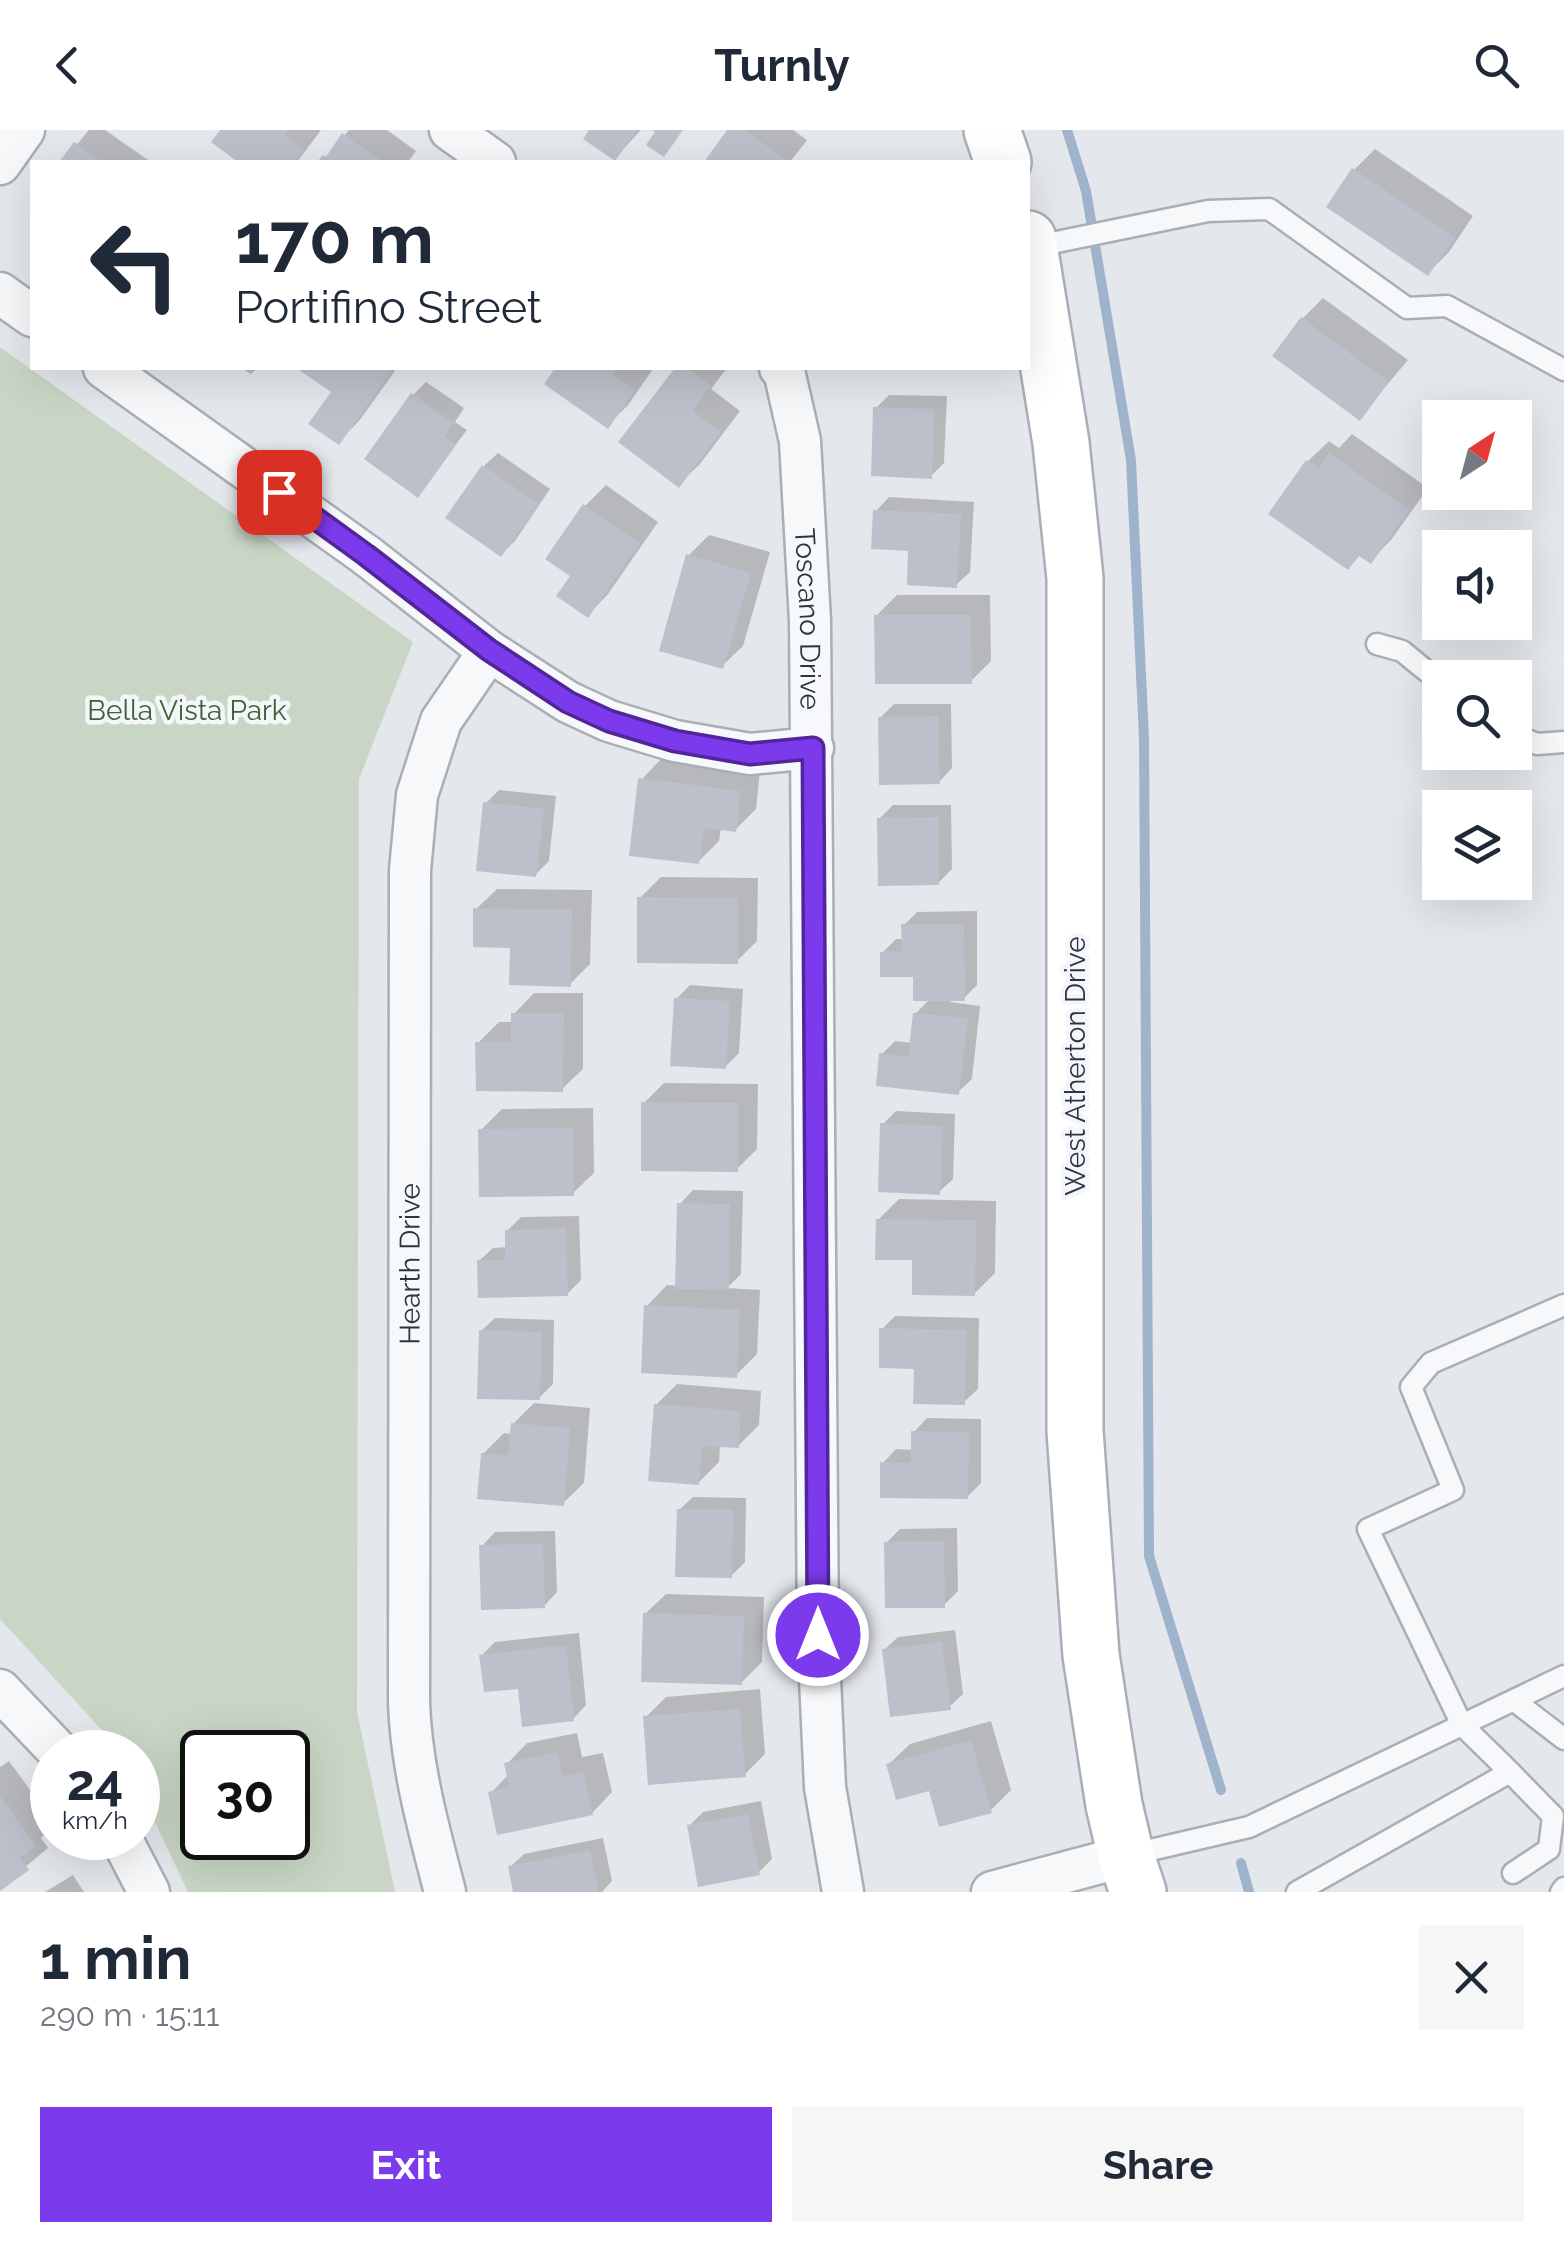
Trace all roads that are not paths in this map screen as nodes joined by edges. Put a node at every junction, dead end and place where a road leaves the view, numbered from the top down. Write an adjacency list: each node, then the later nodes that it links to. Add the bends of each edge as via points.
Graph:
1 (24, 130): 6 (street)
2 (450, 130): 4 (street)
3 (992, 130): 5 (street)
4 (491, 160)
5 (1001, 160)
6 (0, 164)
7 (1030, 243): 13 (lane, via 1208,211 1270,209 1407,308 1448,306)
8 (1030, 249): 31 (street, West Atherton Drive, via 1062,443 1075,578 1076,1431 1091,1655)
9 (0, 293): 10 (street)
10 (30, 315)
11 (107, 370): 15 (street)
12 (783, 370): 19 (street, Toscano Drive, via 800,440)
13 (1564, 370)
14 (1377, 644): 16 (lane, via 1402,651)
15 (489, 650): 19 (street, via 568,702 675,741 750,754); 34 (street, Hearth Drive, via 441,721 417,795 410,870 408,1702)
16 (1422, 667)
17 (1532, 742): 18 (lane)
18 (1564, 742)
19 (813, 748): 35 (street, Toscano Drive, via 818,1635 825,1787)
20 (1564, 1305): 24 (lane, via 1432,1363 1412,1387 1453,1490 1368,1529)
21 (1564, 1676): 23 (lane)
22 (0, 1690): 25 (street)
23 (1516, 1702): 24 (lane); 26 (lane)
24 (1462, 1726): 27 (lane); 31 (lane)
25 (38, 1730)
26 (1564, 1739)
27 (1510, 1772): 28 (lane); 37 (lane)
28 (1553, 1816): 29 (lane); 32 (lane, via 1549,1849)
29 (1564, 1836)
30 (132, 1860): 33 (street)
31 (1132, 1874): 36 (street)
32 (1513, 1874)
33 (149, 1892)
34 (444, 1892)
35 (843, 1892)
36 (992, 1892)
37 (1297, 1892)

